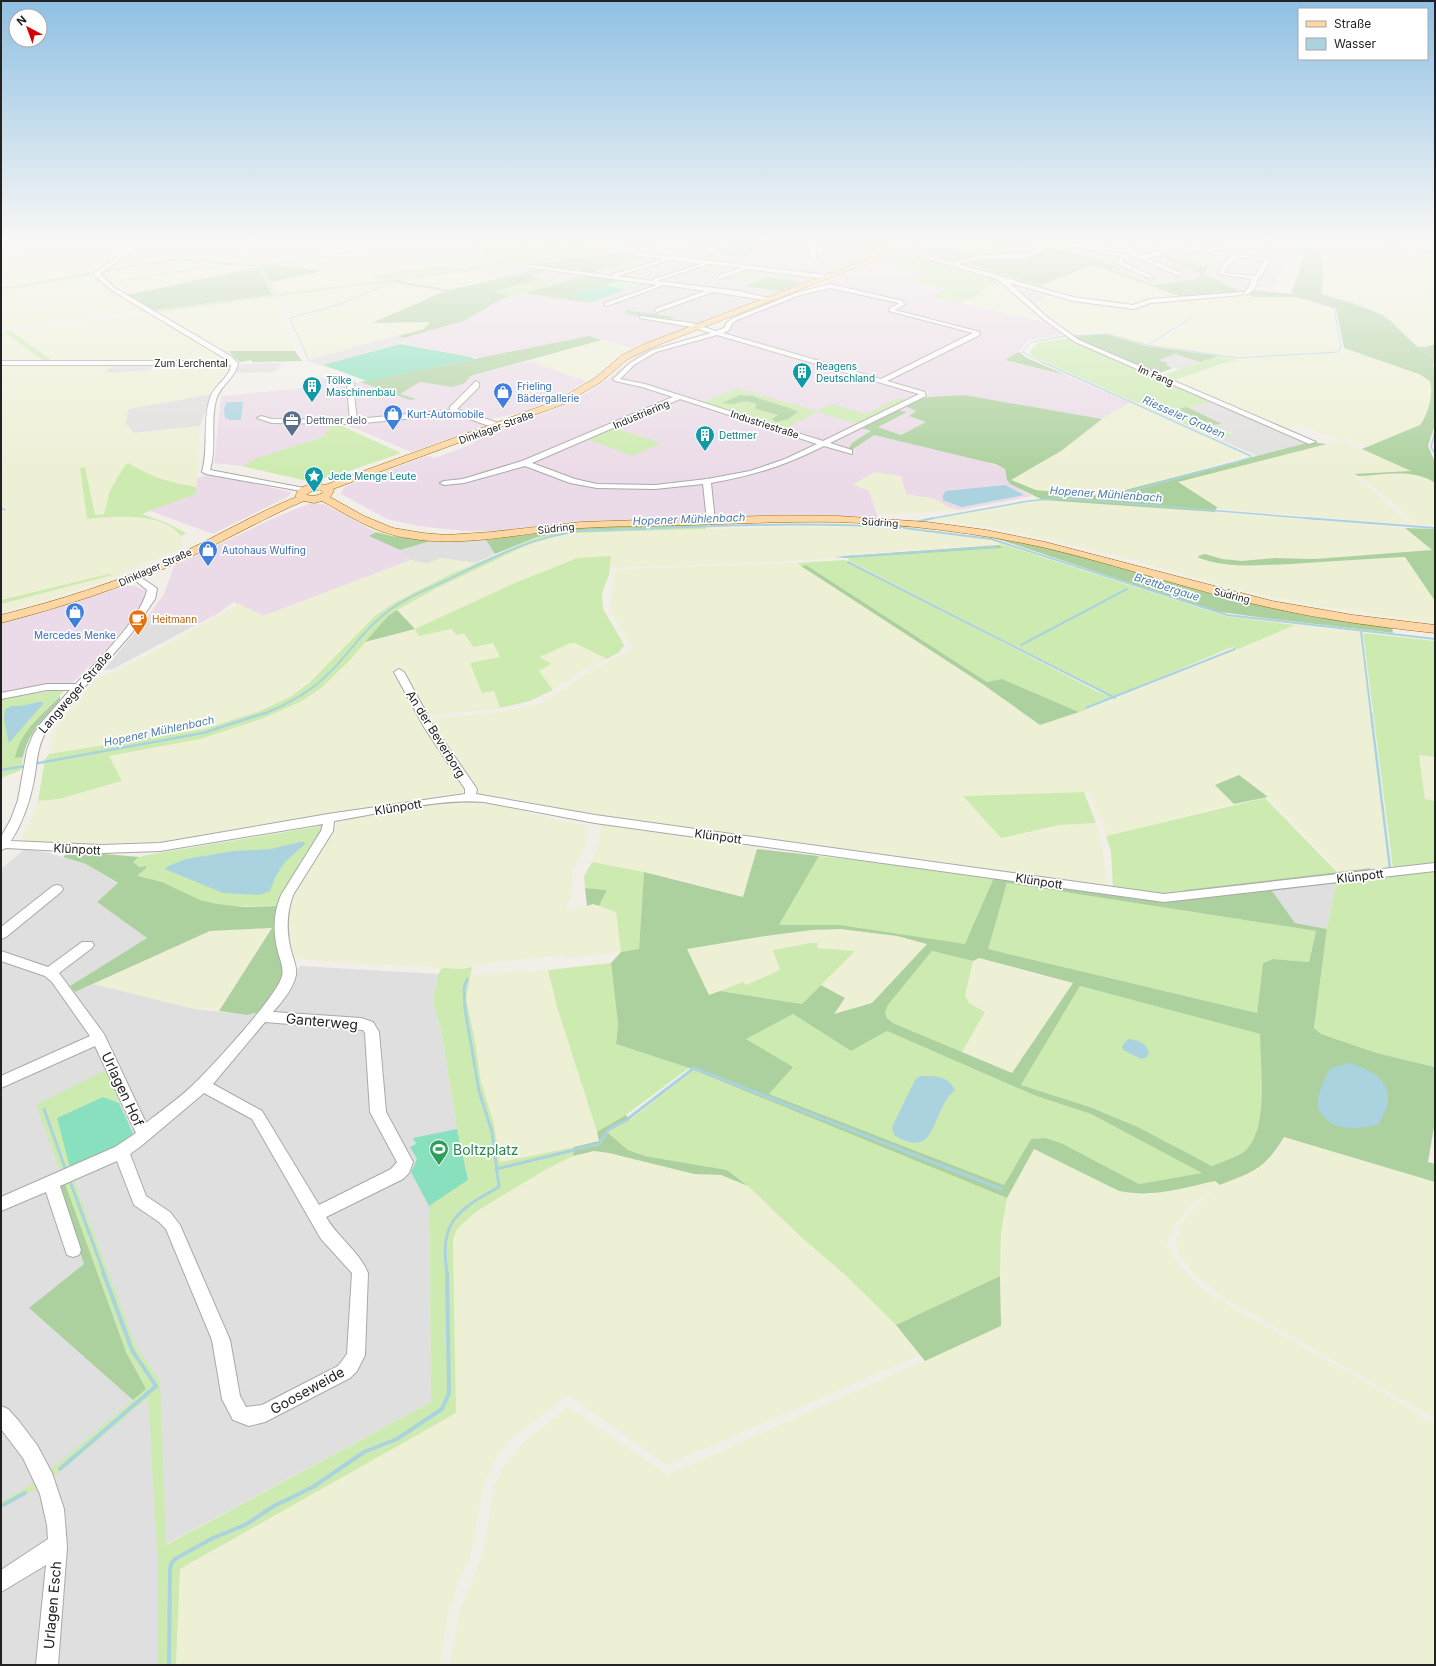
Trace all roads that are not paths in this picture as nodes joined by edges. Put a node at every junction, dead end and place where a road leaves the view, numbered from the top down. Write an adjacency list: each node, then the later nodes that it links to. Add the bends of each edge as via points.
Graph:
1 (163, 318): 10 (street)
2 (642, 318): 7 (street, via 692,325)
3 (723, 318): 7 (main road, Dinklager Straße)
4 (736, 318): 8 (street, via 727,329)
5 (919, 318): 11 (street, via 977,332 976,335)
6 (1045, 318): 19 (street, Im Fang, via 1077,341)
7 (697, 328): 8 (street); 18 (main road, Dinklager Straße, via 625,357 598,380 561,402)
8 (717, 334): 11 (street); 14 (street, Industriering, via 654,351 637,360 616,379 643,384)
9 (1, 363): 10 (street, Zum Lerchental)
10 (235, 363): 26 (street, Zum Lerchental, via 232,372 213,398 210,424 211,459 206,472)
11 (883, 380): 20 (street, via 924,393)
12 (476, 383): 15 (street, via 476,387 453,409)
13 (352, 384): 17 (street, via 350,386)
14 (680, 397): 20 (street, Industriestraße); 22 (street, Industriering)
15 (454, 412): 17 (street); 18 (street)
16 (261, 418): 17 (street, via 272,421)
17 (354, 422)
18 (498, 426): 25 (main road, Dinklager Straße)
19 (1312, 442)
20 (826, 443): 21 (street, Industriestraße); 23 (street, via 765,469)
21 (848, 452)
22 (525, 464): 23 (street, via 573,481 597,486 655,487); 24 (street, Industriering, via 464,481)
23 (707, 481): 27 (street)
24 (444, 483)
25 (324, 493): 26 (main road, Dinklager Straße, via 314,499); 27 (main road, Südring, via 363,520 401,533 431,537 480,537 583,525)
26 (303, 494): 28 (main road, Dinklager Straße)
27 (711, 521): 30 (main road, Südring, via 828,519 922,525 995,535 1074,552 1273,605 1357,620)
28 (136, 577): 29 (main road, Dinklager Straße, via 74,599); 32 (street, Langweger Straße, via 152,589 152,598 130,629)
29 (1, 620)
30 (1435, 629)
31 (399, 672): 34 (street, An der Beverborg, via 429,727 471,789)
32 (78, 686): 33 (street, via 47,687); 36 (street, Langweger Straße, via 37,736 25,797 19,815)
33 (1, 696)
34 (470, 797): 35 (street, Klünpott); 37 (street, Klünpott, via 595,819 1164,898)
35 (328, 818): 36 (street, Klünpott, via 132,850 101,851); 43 (street, via 327,831 287,895 283,906 280,933 289,974)
36 (2, 845)
37 (1435, 867)
38 (57, 889): 39 (street)
39 (1, 934)
40 (86, 945): 42 (street)
41 (1, 956): 42 (street, Urlagen Hof)
42 (50, 973): 44 (street, Urlagen Hof, via 57,979)
43 (262, 1017): 46 (street); 51 (street, Ganterweg, via 361,1023 368,1026 372,1032 378,1112 405,1162 397,1174)
44 (98, 1038): 45 (street, Urlagen Hof); 47 (street, Urlagen Hof)
45 (1, 1082)
46 (203, 1086): 47 (street); 51 (street, Gooseweide, via 257,1116)
47 (144, 1134): 48 (street, Urlagen Hof)
48 (121, 1152): 49 (street, Urlagen Hof); 51 (street, Gooseweide, via 140,1200 144,1205 165,1216 172,1225 221,1340 231,1399 240,1414 249,1417 265,1413 344,1372 356,1355 360,1273 357,1266 327,1234)
49 (51, 1182): 50 (street, Urlagen Hof); 52 (street)
50 (1, 1204)
51 (315, 1215)
52 (73, 1250)
53 (1, 1415): 54 (street, Urlagen Esch, via 28,1446 46,1482 57,1524)
54 (57, 1546): 55 (street, Urlagen Esch); 56 (street, Urlagen Esch)
55 (1, 1582)
56 (47, 1665)

